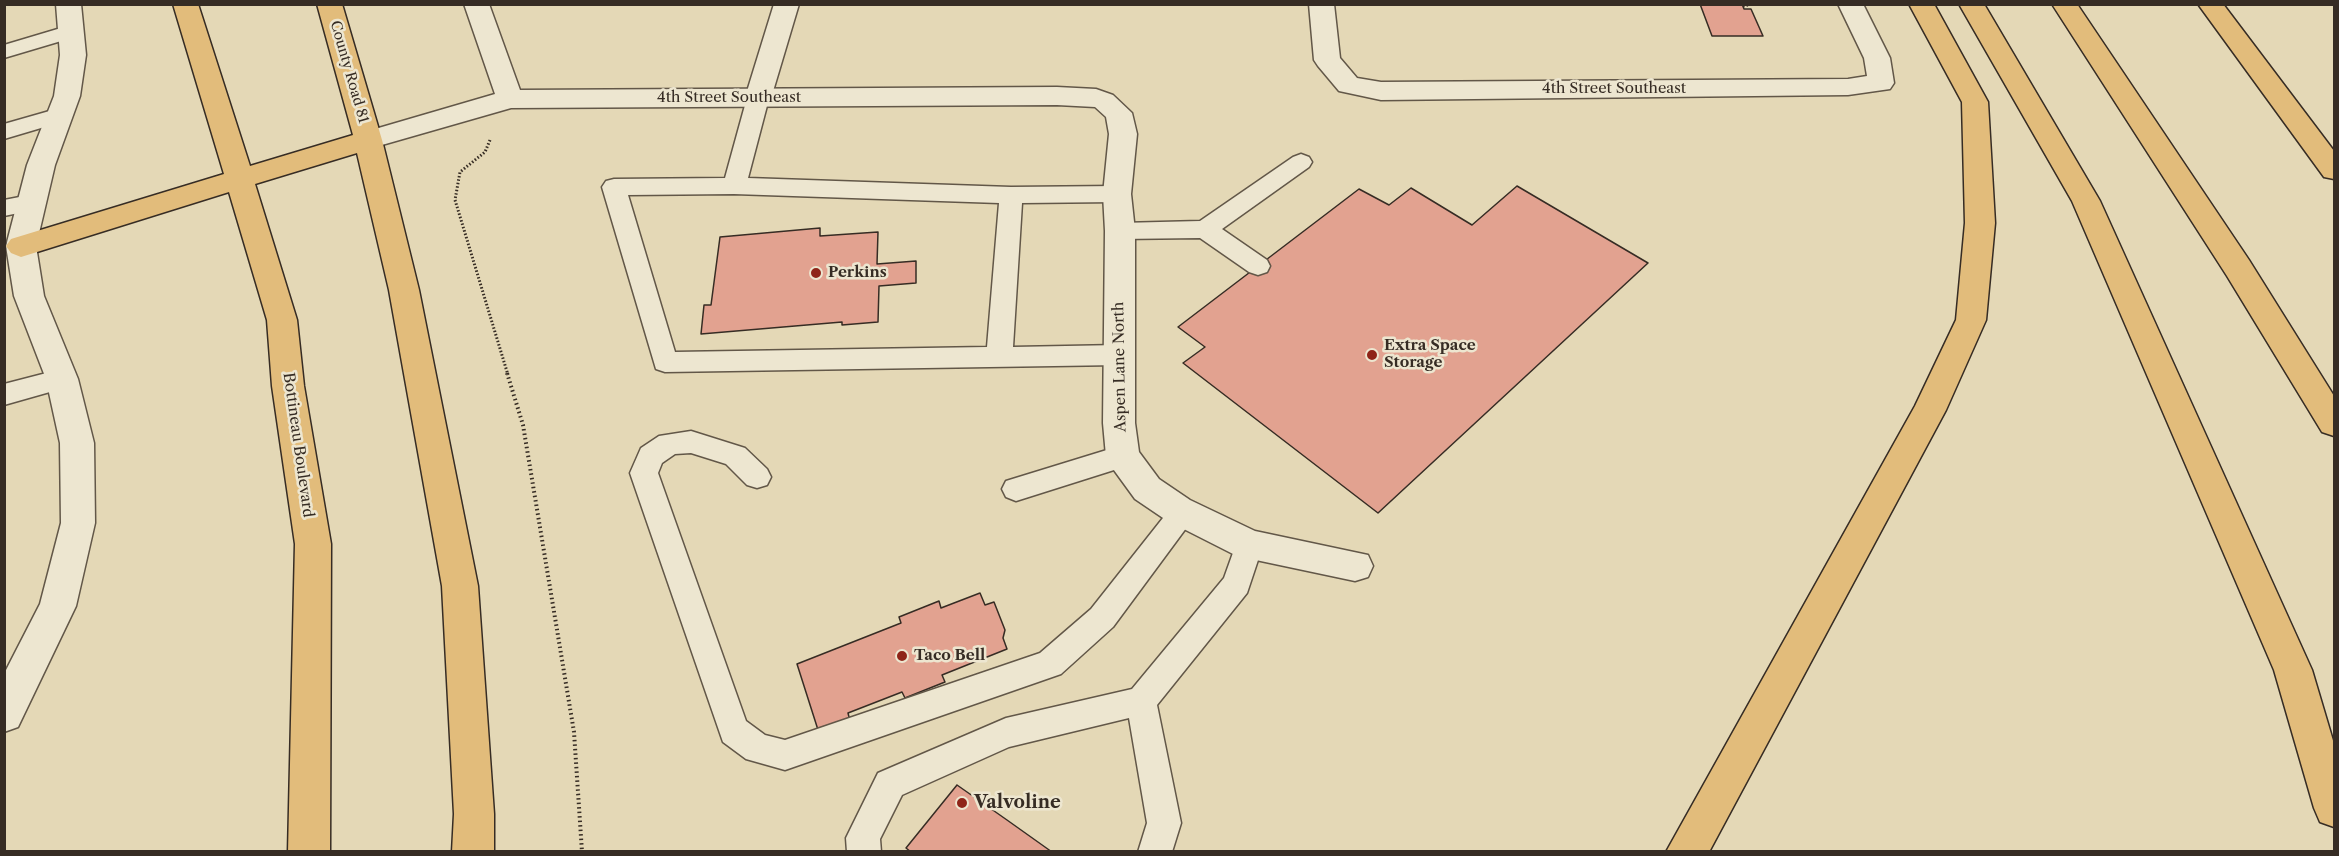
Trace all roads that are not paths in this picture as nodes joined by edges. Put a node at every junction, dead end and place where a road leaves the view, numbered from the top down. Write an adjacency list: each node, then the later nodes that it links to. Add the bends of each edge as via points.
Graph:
1 (185, 4): 23 (highway, Bottineau Boulevard)
2 (329, 4): 19 (highway, County Road 81)
3 (476, 4): 15 (street)
4 (787, 4): 13 (street)
5 (1321, 4): 6 (street, 4th Street Southeast, via 1327,60 1348,85 1381,91 1848,87 1881,83 1877,58)
6 (1850, 4)
7 (1921, 4): 50 (highway, via 1975,102 1980,222 1971,320 1930,410)
8 (1971, 4): 45 (highway, via 2086,201 2293,670)
9 (2064, 4): 36 (highway, via 2238,268)
10 (2210, 4): 16 (highway)
11 (70, 18): 12 (lane); 17 (street, via 73,55)
12 (4, 52)
13 (758, 98): 14 (street, 4th Street Southeast); 15 (street, 4th Street Southeast); 24 (lane)
14 (1096, 98): 25 (street, Aspen Lane North, via 1119,113 1123,134)
15 (510, 99): 19 (street, 4th Street Southeast)
16 (2284, 102): 20 (highway); 22 (highway)
17 (60, 115): 18 (lane); 27 (street, via 41,165)
18 (4, 132)
19 (368, 140): 23 (highway); 47 (highway, via 404,290 460,586)
20 (2334, 154)
21 (1301, 162): 28 (lane)
22 (2334, 170)
23 (240, 180): 30 (highway); 46 (highway, Bottineau Boulevard, via 282,320 288,386 313,544)
24 (734, 186): 26 (lane); 33 (lane, via 614,187 664,362)
25 (1117, 194): 26 (lane); 29 (street, Aspen Lane North)
26 (1011, 195): 33 (lane)
27 (17, 206): 30 (street)
28 (1205, 229): 29 (lane); 31 (lane)
29 (1120, 231): 32 (street, Aspen Lane North)
30 (21, 246): 34 (street, via 28,296)
31 (1258, 266)
32 (1119, 355): 33 (lane); 37 (street, Aspen Lane North)
33 (999, 356)
34 (62, 378): 35 (lane); 44 (street, via 77,443 78,523 58,606)
35 (4, 395)
36 (2334, 423)
37 (1123, 456): 39 (lane); 40 (street, Aspen Lane North, via 1147,489)
38 (757, 477): 40 (lane, via 735,456 691,442 669,444 651,456 644,473 734,731 757,748 785,755 1050,664 1102,618)
39 (1016, 489)
40 (1184, 513): 41 (street, Aspen Lane North)
41 (1249, 545): 42 (street, Aspen Lane North); 43 (lane, via 1237,584)
42 (1355, 566)
43 (1141, 701): 48 (lane, via 1006,733 890,784 862,838); 49 (lane, via 1164,823)
44 (4, 714)
45 (2334, 808)
46 (309, 852)
47 (473, 852)
48 (864, 852)
49 (1155, 852)
50 (1686, 852)

